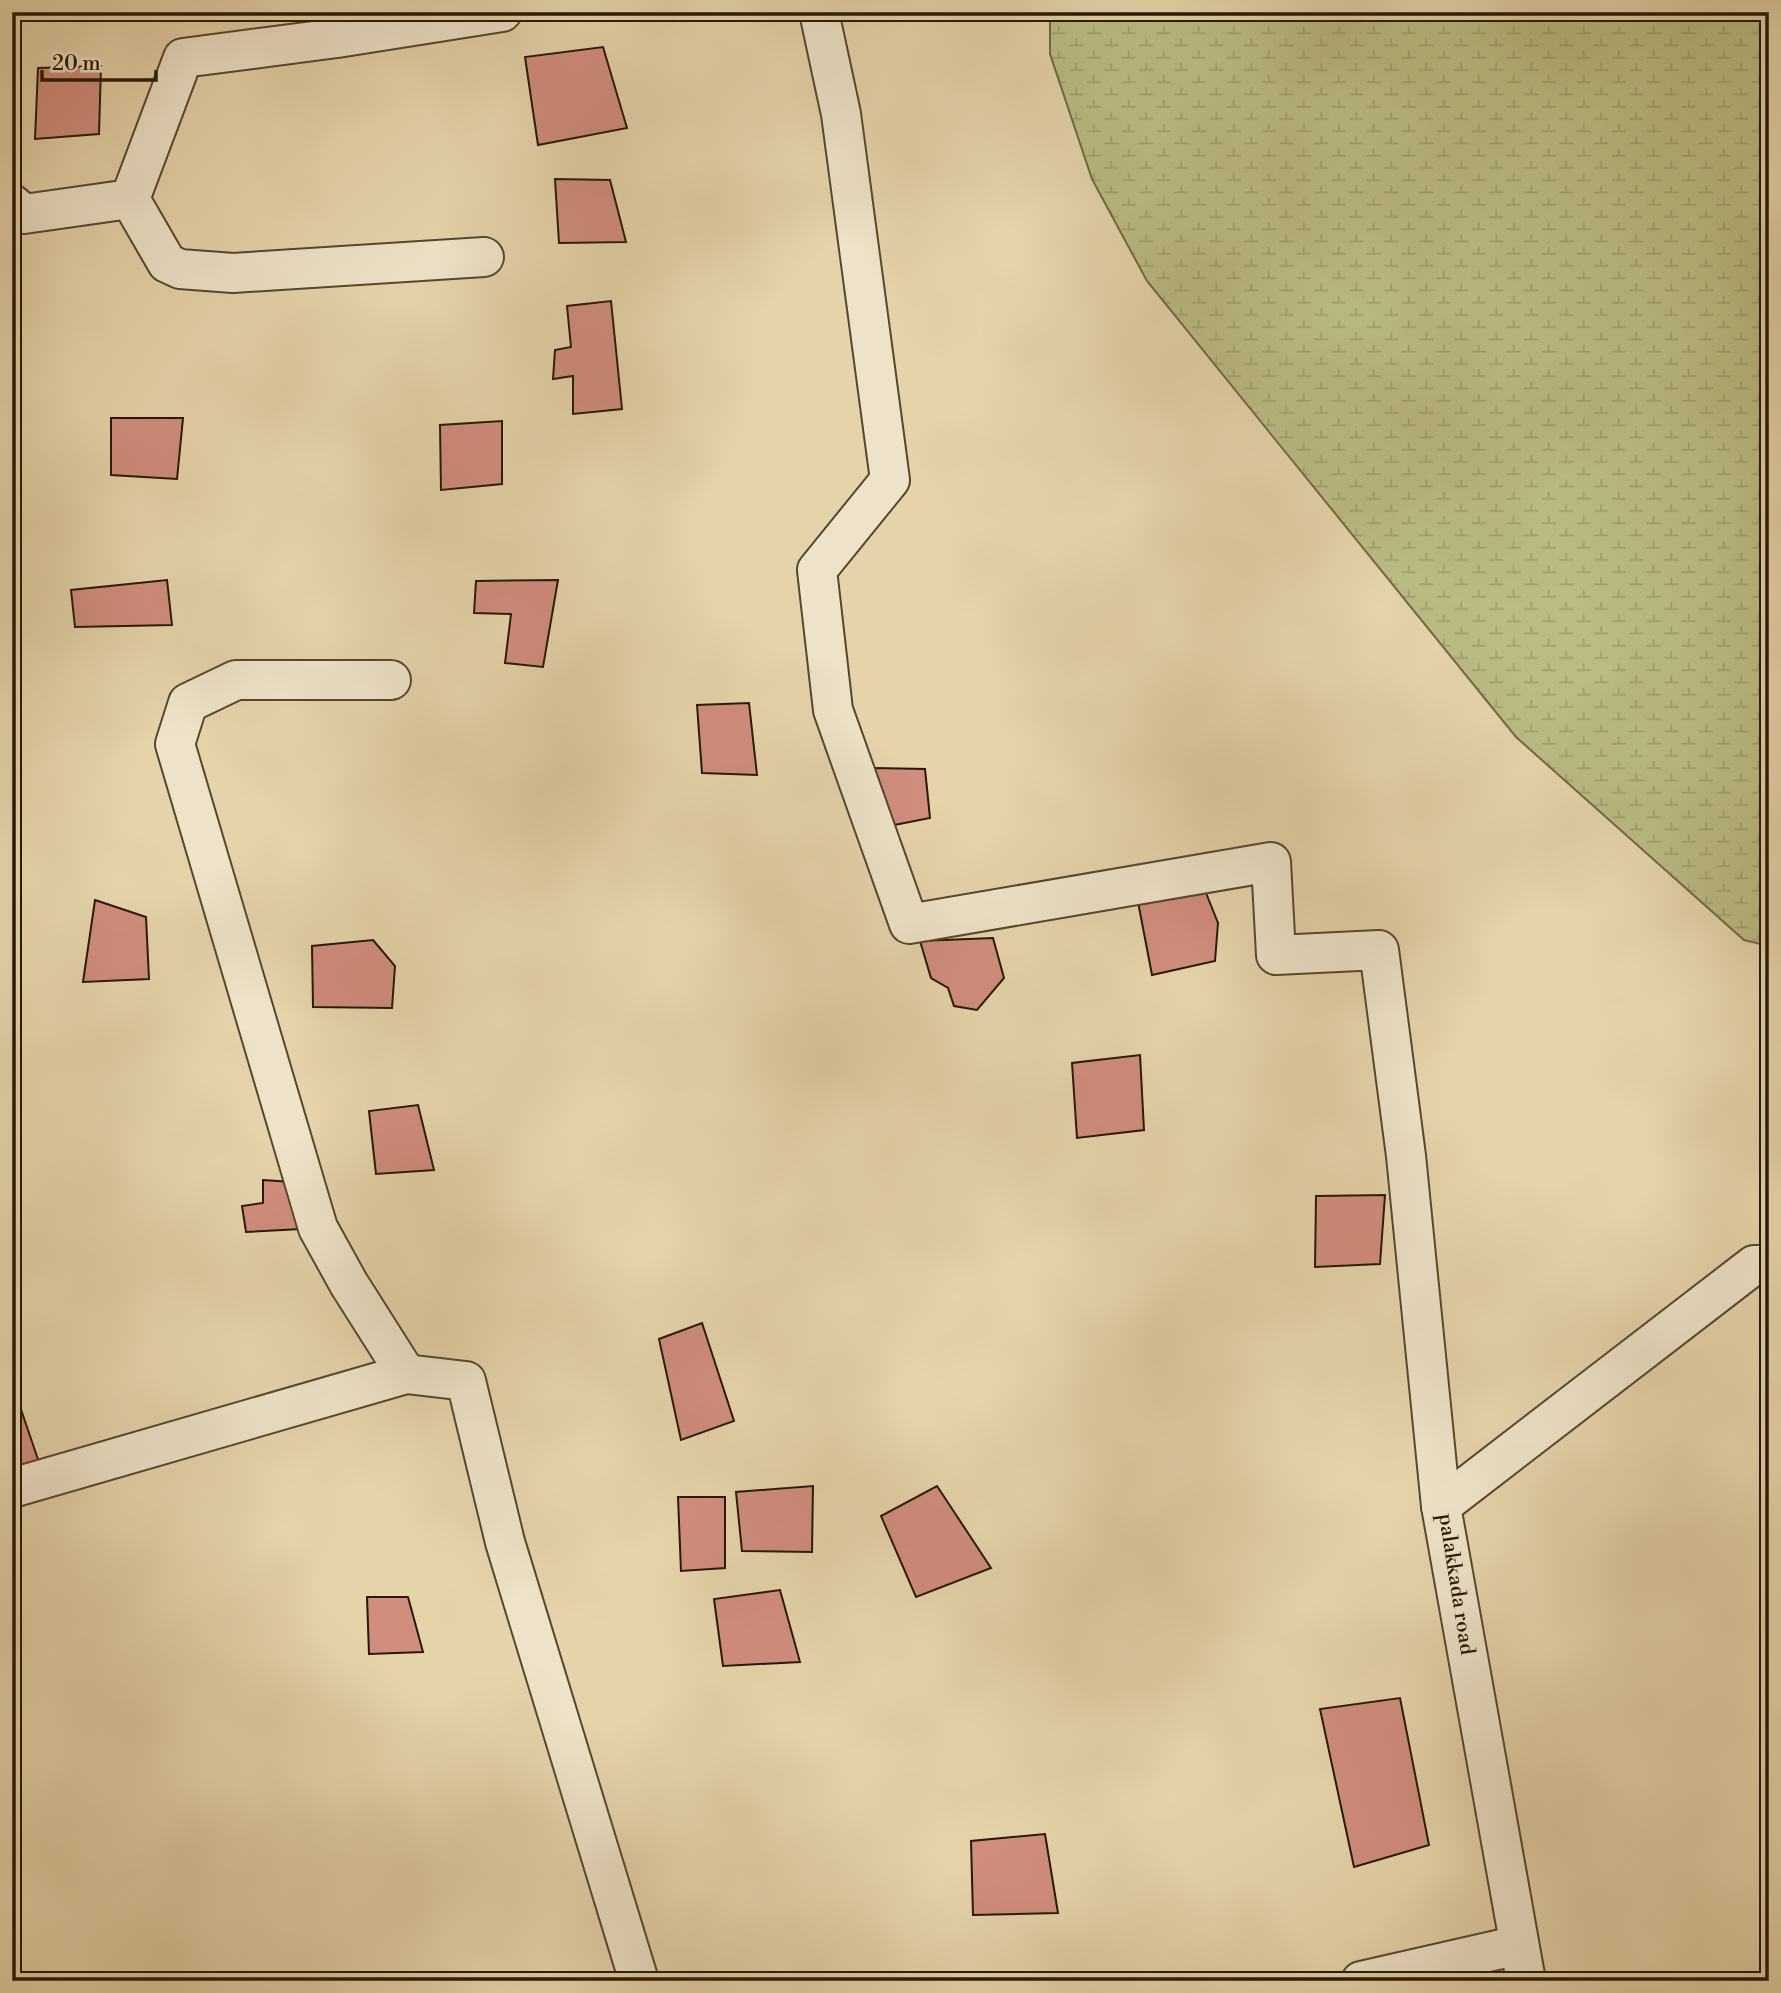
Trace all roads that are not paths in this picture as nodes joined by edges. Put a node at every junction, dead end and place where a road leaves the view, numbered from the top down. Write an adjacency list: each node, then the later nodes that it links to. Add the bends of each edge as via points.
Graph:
1 (502, 12): 3 (street, via 183,58)
2 (819, 12): 10 (street, via 841,114 890,481 817,570 833,710 909,924 1271,862 1276,955 1379,950 1406,1156)
3 (130, 199): 4 (street, via 24,214); 5 (street, via 167,263 180,269 233,273)
4 (12, 204)
5 (484, 257)
6 (391, 680): 8 (street, via 236,680 188,703 175,744 318,1228)
7 (1769, 1265): 10 (street, palakkada road, via 1754,1265)
8 (406, 1374): 9 (street); 12 (street, via 466,1381 505,1542)
9 (12, 1488)
10 (1441, 1506): 11 (street, palakkada road)
11 (1522, 1963): 13 (street)
12 (639, 1981)
13 (1361, 1981)

